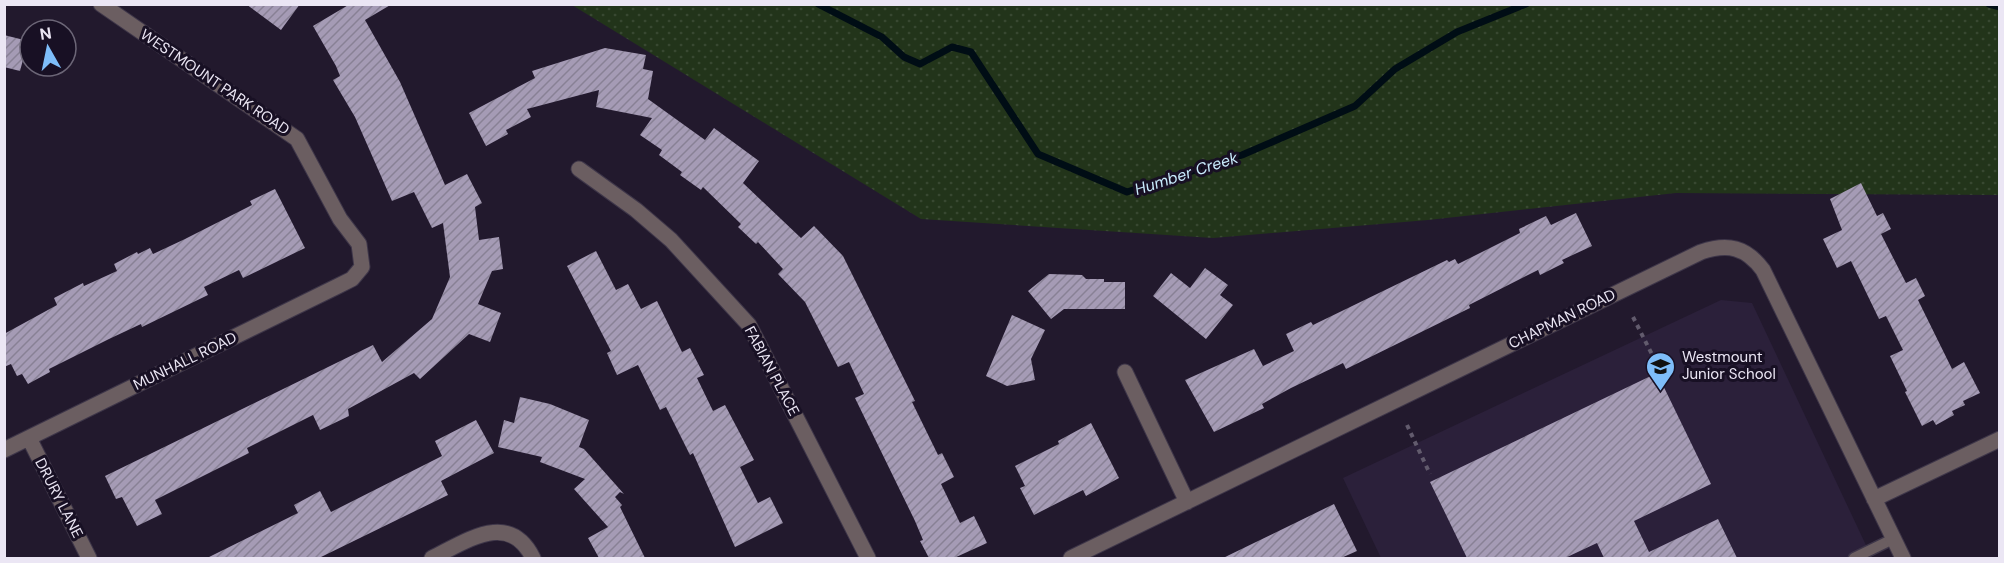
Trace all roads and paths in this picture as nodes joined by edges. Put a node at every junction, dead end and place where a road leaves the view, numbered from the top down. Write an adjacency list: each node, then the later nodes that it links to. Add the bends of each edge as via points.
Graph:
1 (101, 4): 3 (street, WESTMOUNT PARK ROAD, via 297,139 340,219 359,244)
2 (579, 169): 18 (street, FABIAN PLACE, via 671,240 749,326)
3 (362, 267): 8 (street, MUNHALL ROAD, via 352,279)
4 (1633, 317): 5 (path)
5 (1660, 370)
6 (1125, 372): 13 (street)
7 (1407, 425): 11 (path)
8 (29, 438): 10 (street, MUNHALL ROAD); 15 (street, DRURY LANE)
9 (2000, 439): 12 (street)
10 (4, 450)
11 (1430, 474)
12 (1874, 499): 13 (street, CHAPMAN ROAD, via 1763,270 1747,253 1726,246 1701,252); 14 (street, CHAPMAN ROAD)
13 (1187, 502): 19 (street, CHAPMAN ROAD)
14 (1893, 539): 20 (lane); 21 (street, CHAPMAN ROAD)
15 (89, 558)
16 (432, 558): 17 (street, via 475,537 503,532 516,537)
17 (533, 558)
18 (868, 558)
19 (1071, 558)
20 (1854, 558)
21 (1903, 558)

